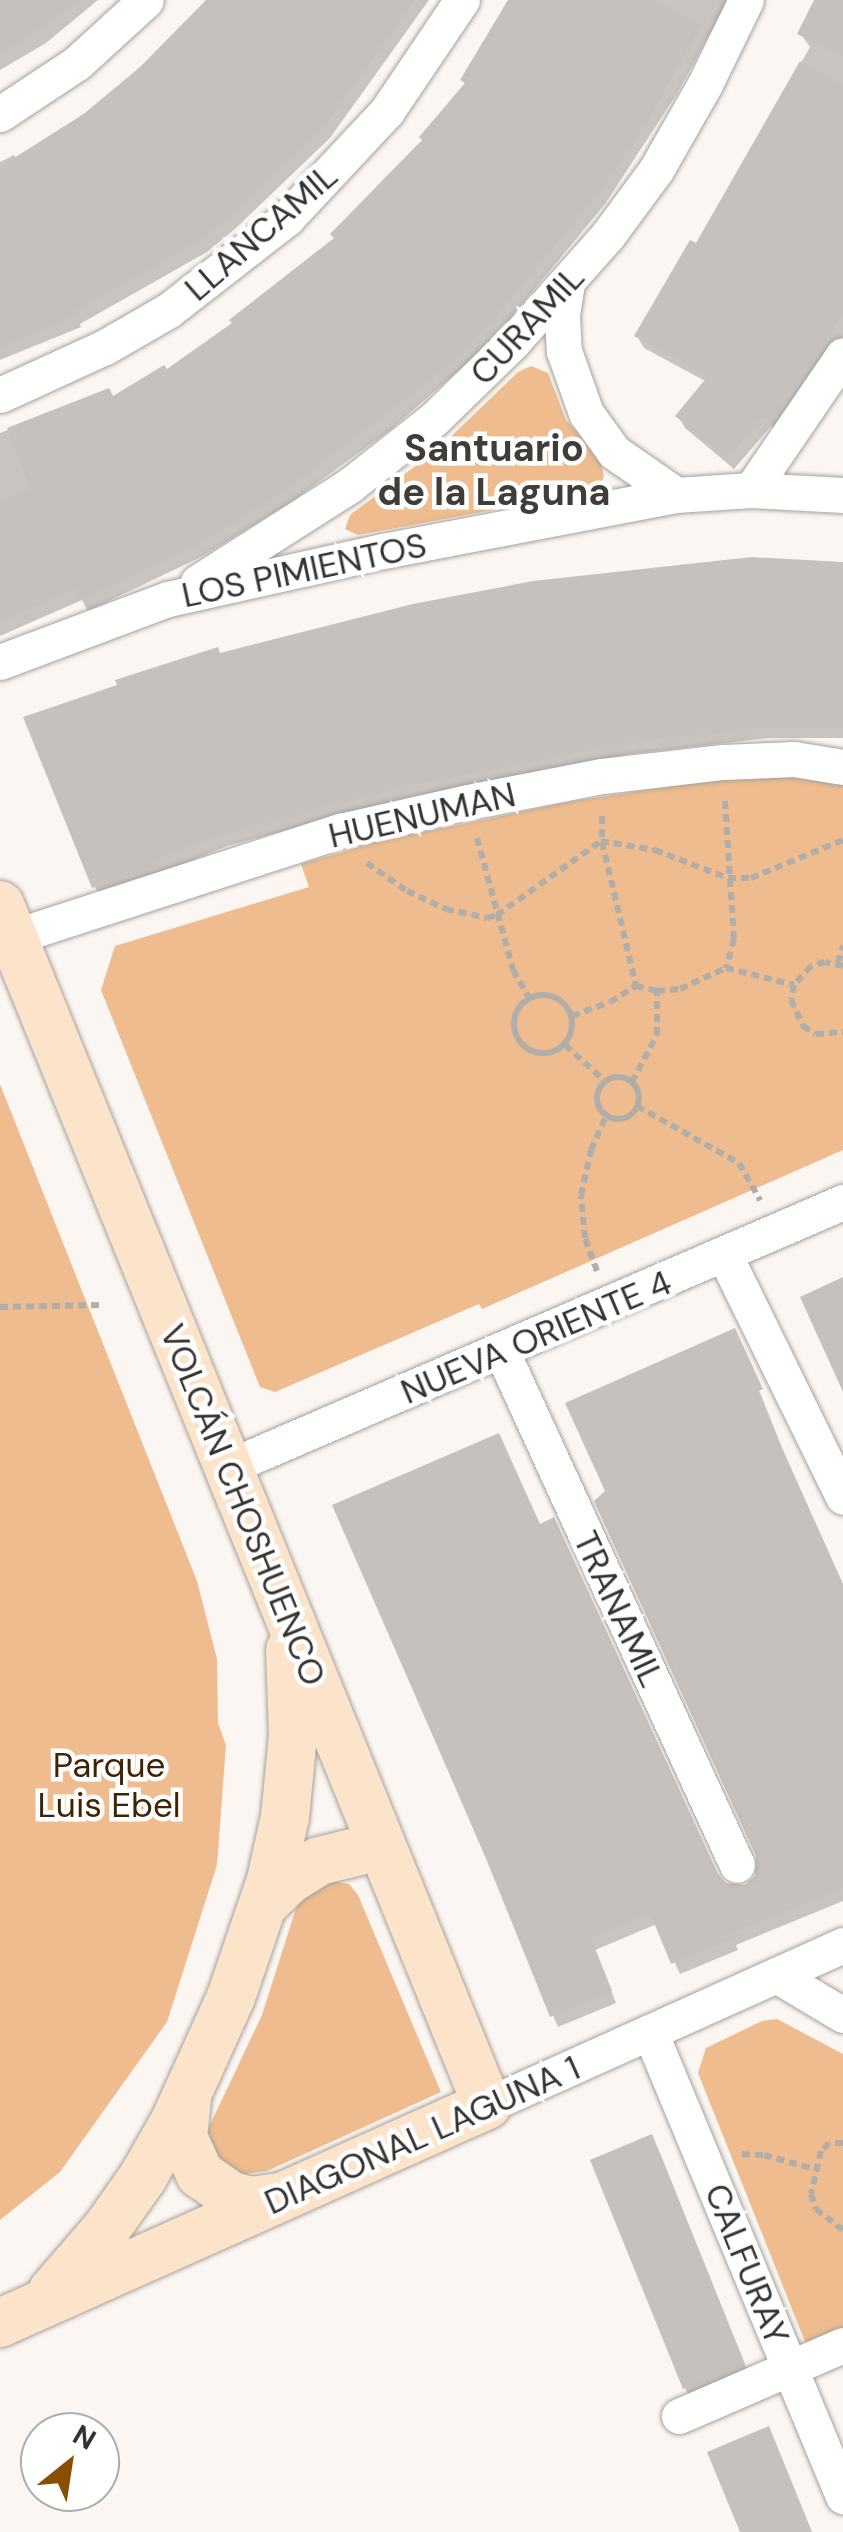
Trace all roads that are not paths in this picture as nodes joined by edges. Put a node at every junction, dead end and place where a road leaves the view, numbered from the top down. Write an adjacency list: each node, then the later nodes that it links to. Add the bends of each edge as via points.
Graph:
1 (146, 0): 4 (street, via 77,63)
2 (462, 0): 7 (street, LLANCAMIL, via 387,111 287,218 169,310)
3 (746, 0): 5 (street, CURAMIL, via 670,149)
4 (0, 114)
5 (567, 283): 9 (street, via 564,351 586,413 614,452); 11 (street, CURAMIL, via 468,388 405,443 304,516)
6 (843, 355): 8 (street)
7 (0, 395)
8 (751, 490): 9 (street, LOS PIMIENTOS); 10 (street, LOS PIMIENTOS)
9 (676, 495): 11 (street, LOS PIMIENTOS)
10 (843, 495)
11 (168, 600): 12 (street, LOS PIMIENTOS)
12 (0, 662)
13 (843, 767): 14 (street, HUENUMAN, via 794,759 602,776 340,831)
14 (6, 921): 18 (street, VOLCÁN CHOSHUENCO)
15 (843, 1202): 16 (street, NUEVA ORIENTE 4)
16 (725, 1256): 17 (street, NUEVA ORIENTE 4); 19 (street)
17 (502, 1352): 18 (street, NUEVA ORIENTE 4); 22 (street, TRANAMIL)
18 (228, 1467): 20 (street, VOLCÁN CHOSHUENCO)
19 (843, 1497)
20 (285, 1607): 21 (street, VOLCÁN CHOSHUENCO); 23 (street, via 293,1736 285,1817)
21 (381, 1846): 23 (street, via 319,1861); 29 (street, VOLCÁN CHOSHUENCO)
22 (737, 1866)
23 (262, 1905): 28 (street)
24 (843, 1946): 25 (street, DIAGONAL LAGUNA 1)
25 (776, 1975): 26 (street); 27 (street, DIAGONAL LAGUNA 1)
26 (843, 2016)
27 (650, 2032): 29 (street, DIAGONAL LAGUNA 1); 33 (street, CALFURAY)
28 (188, 2096): 30 (street, via 182,2136 214,2188 251,2201); 31 (street, via 108,2228)
29 (487, 2105): 30 (street, DIAGONAL LAGUNA 1)
30 (289, 2194): 31 (street, DIAGONAL LAGUNA 1)
31 (21, 2314)
32 (843, 2345): 33 (street)
33 (790, 2368): 34 (street); 35 (street, CALFURAY)
34 (680, 2416)
35 (843, 2496)

